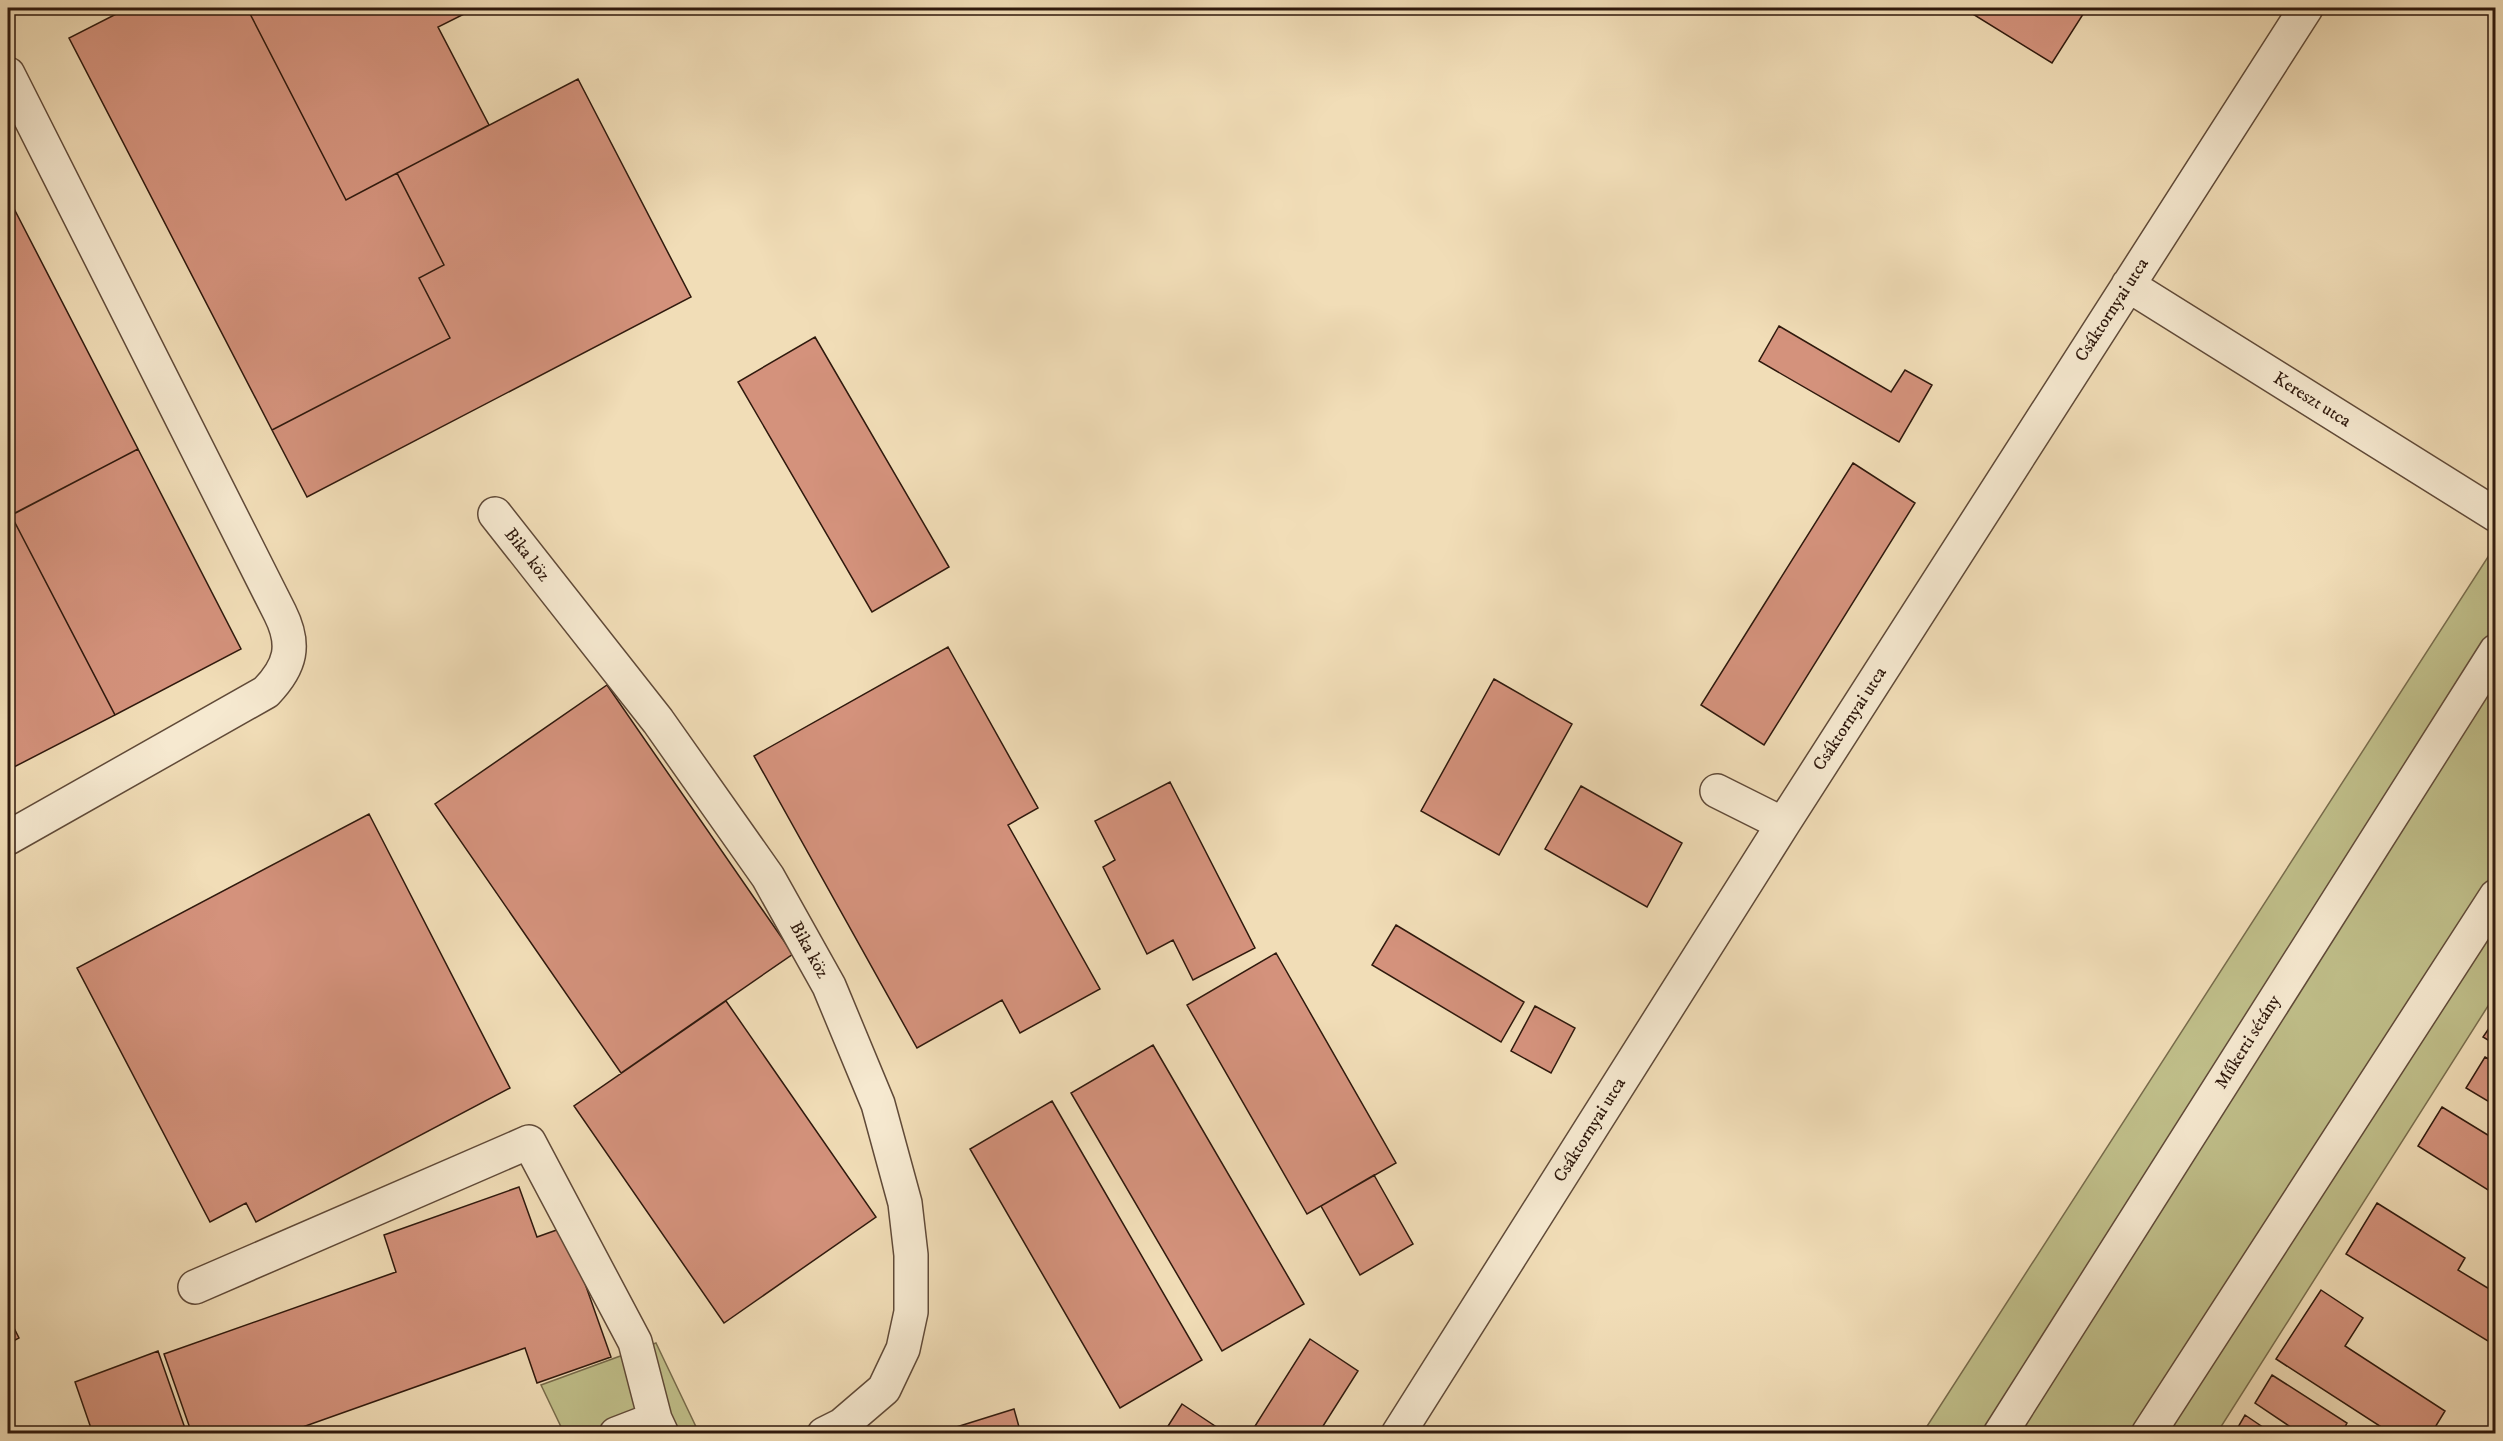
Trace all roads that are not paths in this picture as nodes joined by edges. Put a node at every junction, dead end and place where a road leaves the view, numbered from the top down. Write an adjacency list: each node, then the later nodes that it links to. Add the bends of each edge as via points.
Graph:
1 (2306, 8): 4 (street, Csáktornyai utca)
2 (8, 74): 3 (street)
3 (19, 124): 10 (street, via 287,626 290,644 280,678 266,692)
4 (2128, 285): 6 (street, Kereszt utca); 9 (street, Csáktornyai utca)
5 (495, 514): 15 (street, Bika köz, via 658,721 768,877 829,986 878,1104 904,1203 911,1255 911,1312 903,1348 884,1389 842,1425)
6 (2496, 514)
7 (2496, 651): 17 (street, Műkerti sétány)
8 (1717, 791): 9 (street)
9 (1783, 824): 16 (street, Csáktornyai utca)
10 (8, 838)
11 (2496, 896): 18 (street)
12 (195, 1287): 13 (street, via 529,1142 635,1342)
13 (658, 1426): 14 (street)
14 (616, 1434)
15 (824, 1434)
16 (1398, 1434)
17 (2000, 1434)
18 (2148, 1434)

